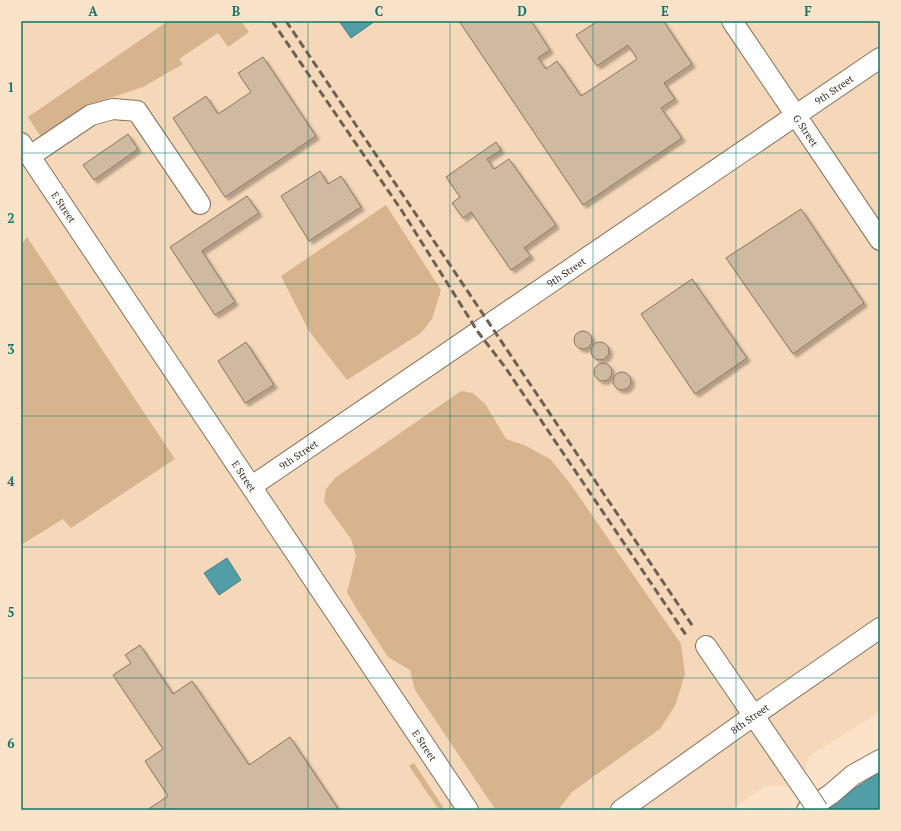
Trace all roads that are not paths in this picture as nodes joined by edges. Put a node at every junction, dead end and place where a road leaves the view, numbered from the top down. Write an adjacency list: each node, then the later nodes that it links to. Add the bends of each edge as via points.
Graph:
1 (732, 21): 3 (lane, G Street)
2 (880, 58): 3 (lane, 9th Street)
3 (795, 115): 6 (lane, G Street); 7 (lane, 9th Street)
4 (25, 149): 5 (lane, via 91,115 112,109 137,111); 7 (lane, E Street)
5 (200, 204)
6 (880, 240)
7 (252, 486): 13 (lane, E Street)
8 (880, 628): 10 (lane, 8th Street)
9 (706, 646): 10 (lane)
10 (753, 716): 12 (lane); 14 (lane, 8th Street)
11 (880, 760): 12 (lane, via 853,775 831,794)
12 (811, 805)
13 (468, 810)
14 (621, 810)

